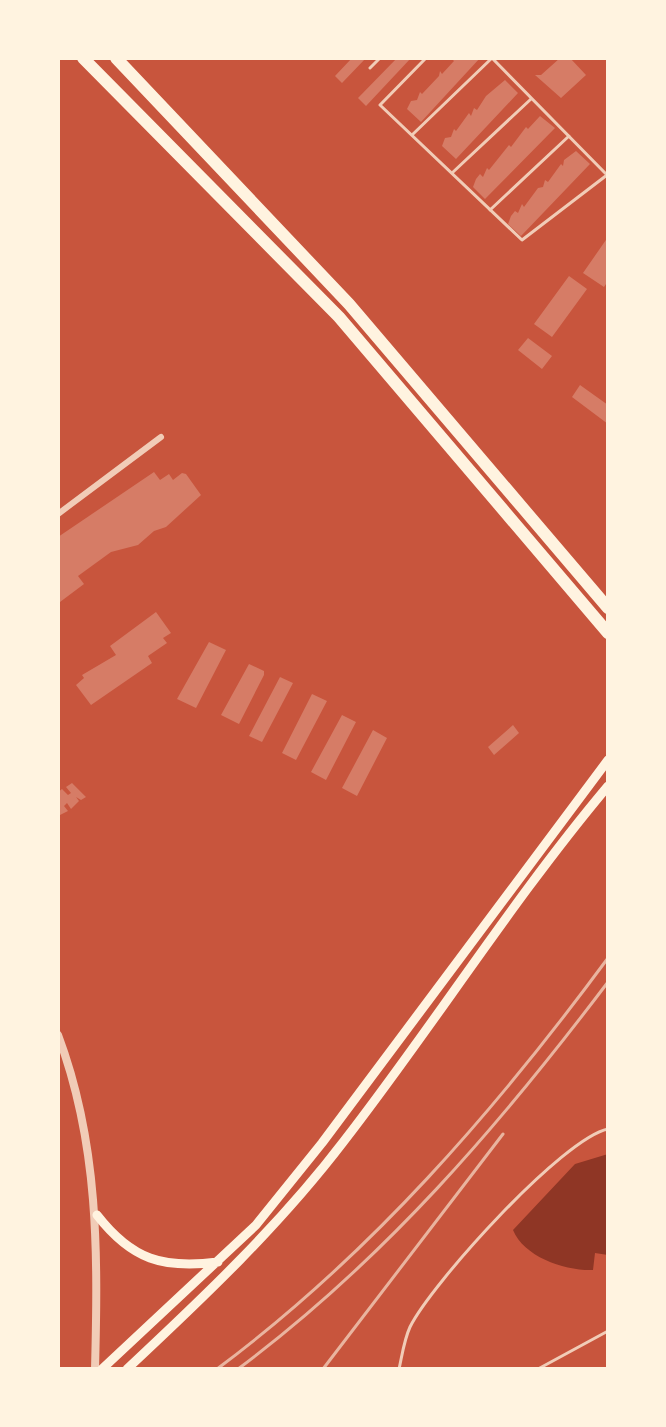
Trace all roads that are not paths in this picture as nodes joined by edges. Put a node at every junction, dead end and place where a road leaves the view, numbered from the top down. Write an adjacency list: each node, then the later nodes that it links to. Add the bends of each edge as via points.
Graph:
1 (83, 58): 15 (highway, via 339,317)
2 (116, 58): 14 (highway, via 349,304)
3 (380, 58): 5 (lane)
4 (426, 58): 7 (lane, via 380,105)
5 (370, 68)
6 (531, 98): 7 (lane, via 492,58); 8 (lane); 9 (lane)
7 (412, 135): 9 (lane)
8 (569, 136): 10 (lane); 11 (lane)
9 (452, 173): 11 (lane)
10 (608, 175): 11 (lane, via 522,240)
11 (490, 210)
12 (161, 437): 13 (street)
13 (58, 514)
14 (608, 608)
15 (608, 633)
16 (608, 760): 21 (main road, via 322,1143 256,1225)
17 (608, 786): 25 (main road, via 294,1204)
18 (58, 1035): 20 (street, via 76,1089)
19 (608, 1129): 26 (lane, via 591,1136 530,1184 440,1285 410,1328)
20 (97, 1215): 21 (main road, via 113,1236 155,1261 185,1266); 23 (street)
21 (218, 1262): 24 (main road)
22 (608, 1331): 29 (lane)
23 (95, 1369)
24 (102, 1369)
25 (127, 1369)
26 (399, 1369)
27 (450, 1369): 28 (lane)
28 (477, 1369)
29 (538, 1369)

